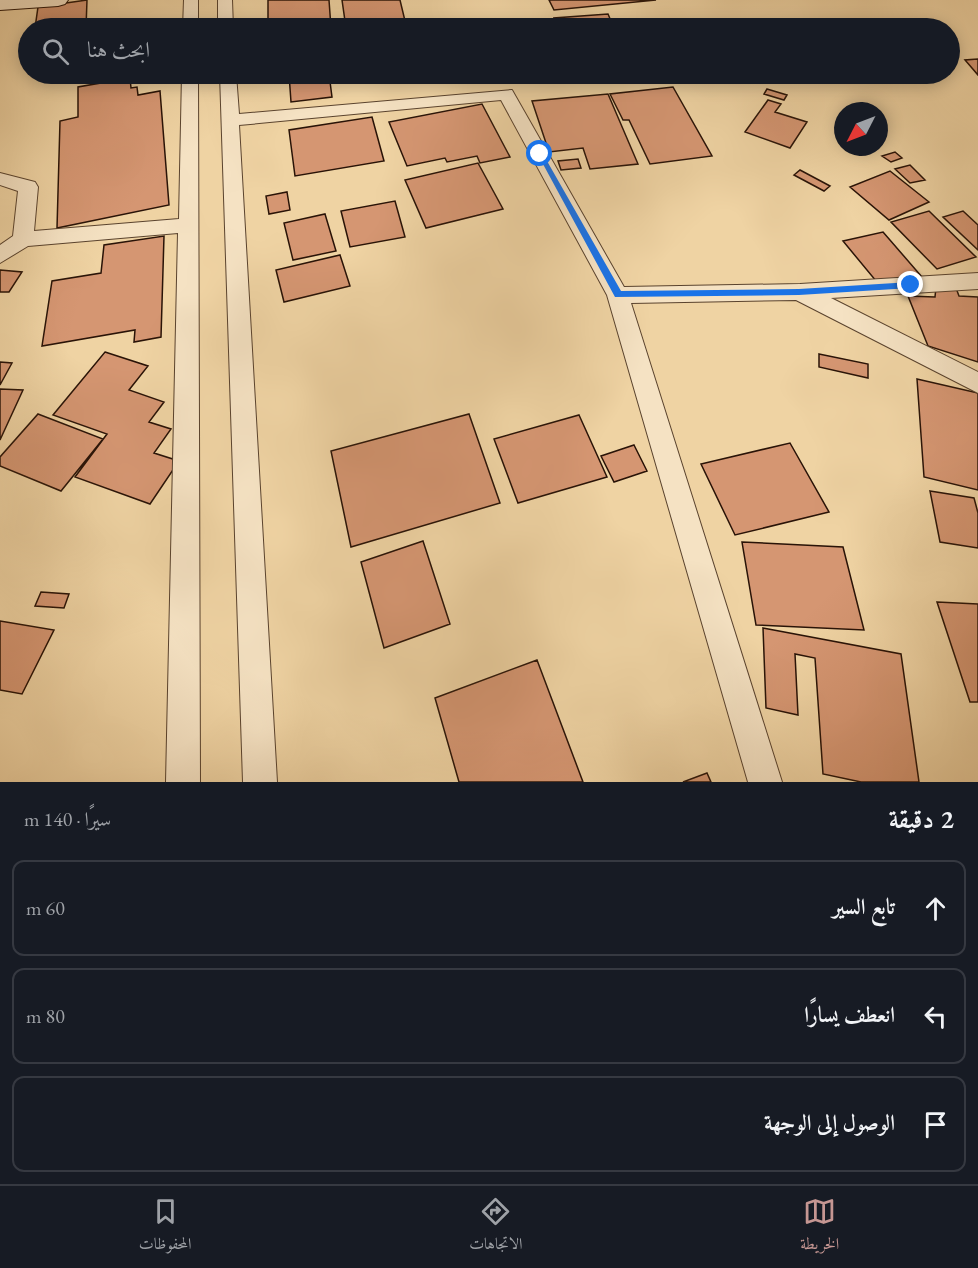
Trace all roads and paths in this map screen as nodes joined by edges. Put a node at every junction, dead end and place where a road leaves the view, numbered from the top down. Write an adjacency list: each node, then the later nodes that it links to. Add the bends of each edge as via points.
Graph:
1 (58, 0): 4 (main road)
2 (191, 0): 5 (street)
3 (225, 0): 6 (street)
4 (0, 4)
5 (191, 18)
6 (226, 18)
7 (190, 84): 11 (street)
8 (228, 84): 9 (street)
9 (230, 120): 16 (street, via 506,94); 19 (street)
10 (0, 179): 12 (street, via 28,187)
11 (189, 225): 12 (street); 18 (street)
12 (23, 239): 13 (street)
13 (0, 255)
14 (978, 280): 15 (street)
15 (799, 292): 16 (street); 17 (street)
16 (618, 294): 20 (street)
17 (978, 383)
18 (183, 782)
19 (260, 782)
20 (765, 782)

